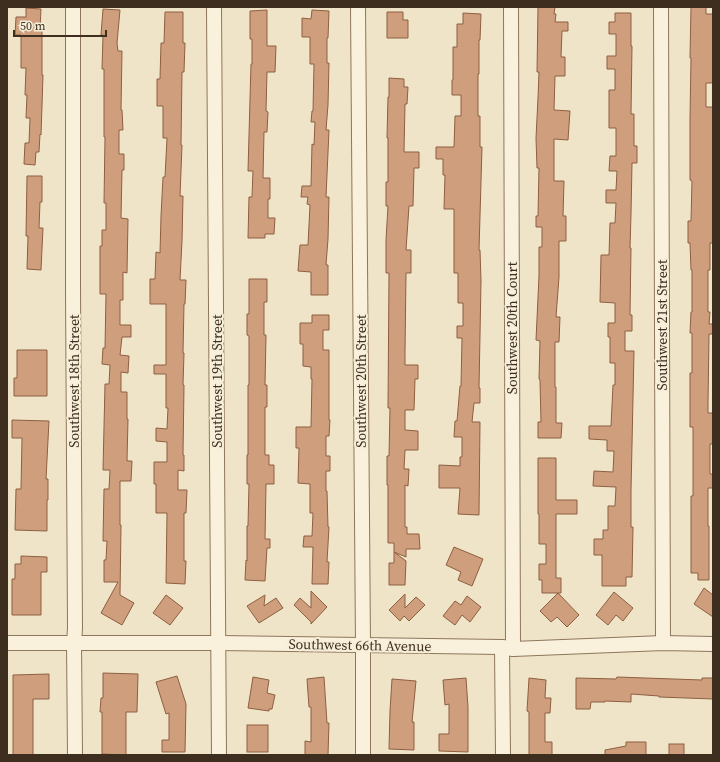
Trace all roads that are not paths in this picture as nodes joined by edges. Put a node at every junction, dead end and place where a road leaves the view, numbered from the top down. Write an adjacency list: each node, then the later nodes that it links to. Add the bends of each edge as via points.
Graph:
1 (73, 7): 7 (street, Southwest 18th Street)
2 (214, 7): 9 (street, Southwest 19th Street)
3 (358, 7): 11 (street, Southwest 20th Street)
4 (511, 7): 12 (street, Southwest 20th Court)
5 (661, 7): 8 (street, Southwest 21st Street)
6 (7, 643): 7 (street, Southwest 66th Avenue)
7 (74, 643): 9 (street, Southwest 66th Avenue); 13 (street, Southwest 18th Street)
8 (663, 643): 10 (street, Southwest 66th Avenue); 12 (street, Southwest 66th Avenue)
9 (218, 644): 11 (street, Southwest 66th Avenue); 14 (street, Southwest 19th Street)
10 (713, 644)
11 (363, 645): 12 (street, Southwest 66th Avenue); 15 (street, Southwest 20th Street)
12 (507, 648): 16 (street, Southwest 20th Court)
13 (75, 755)
14 (219, 755)
15 (363, 755)
16 (503, 755)

